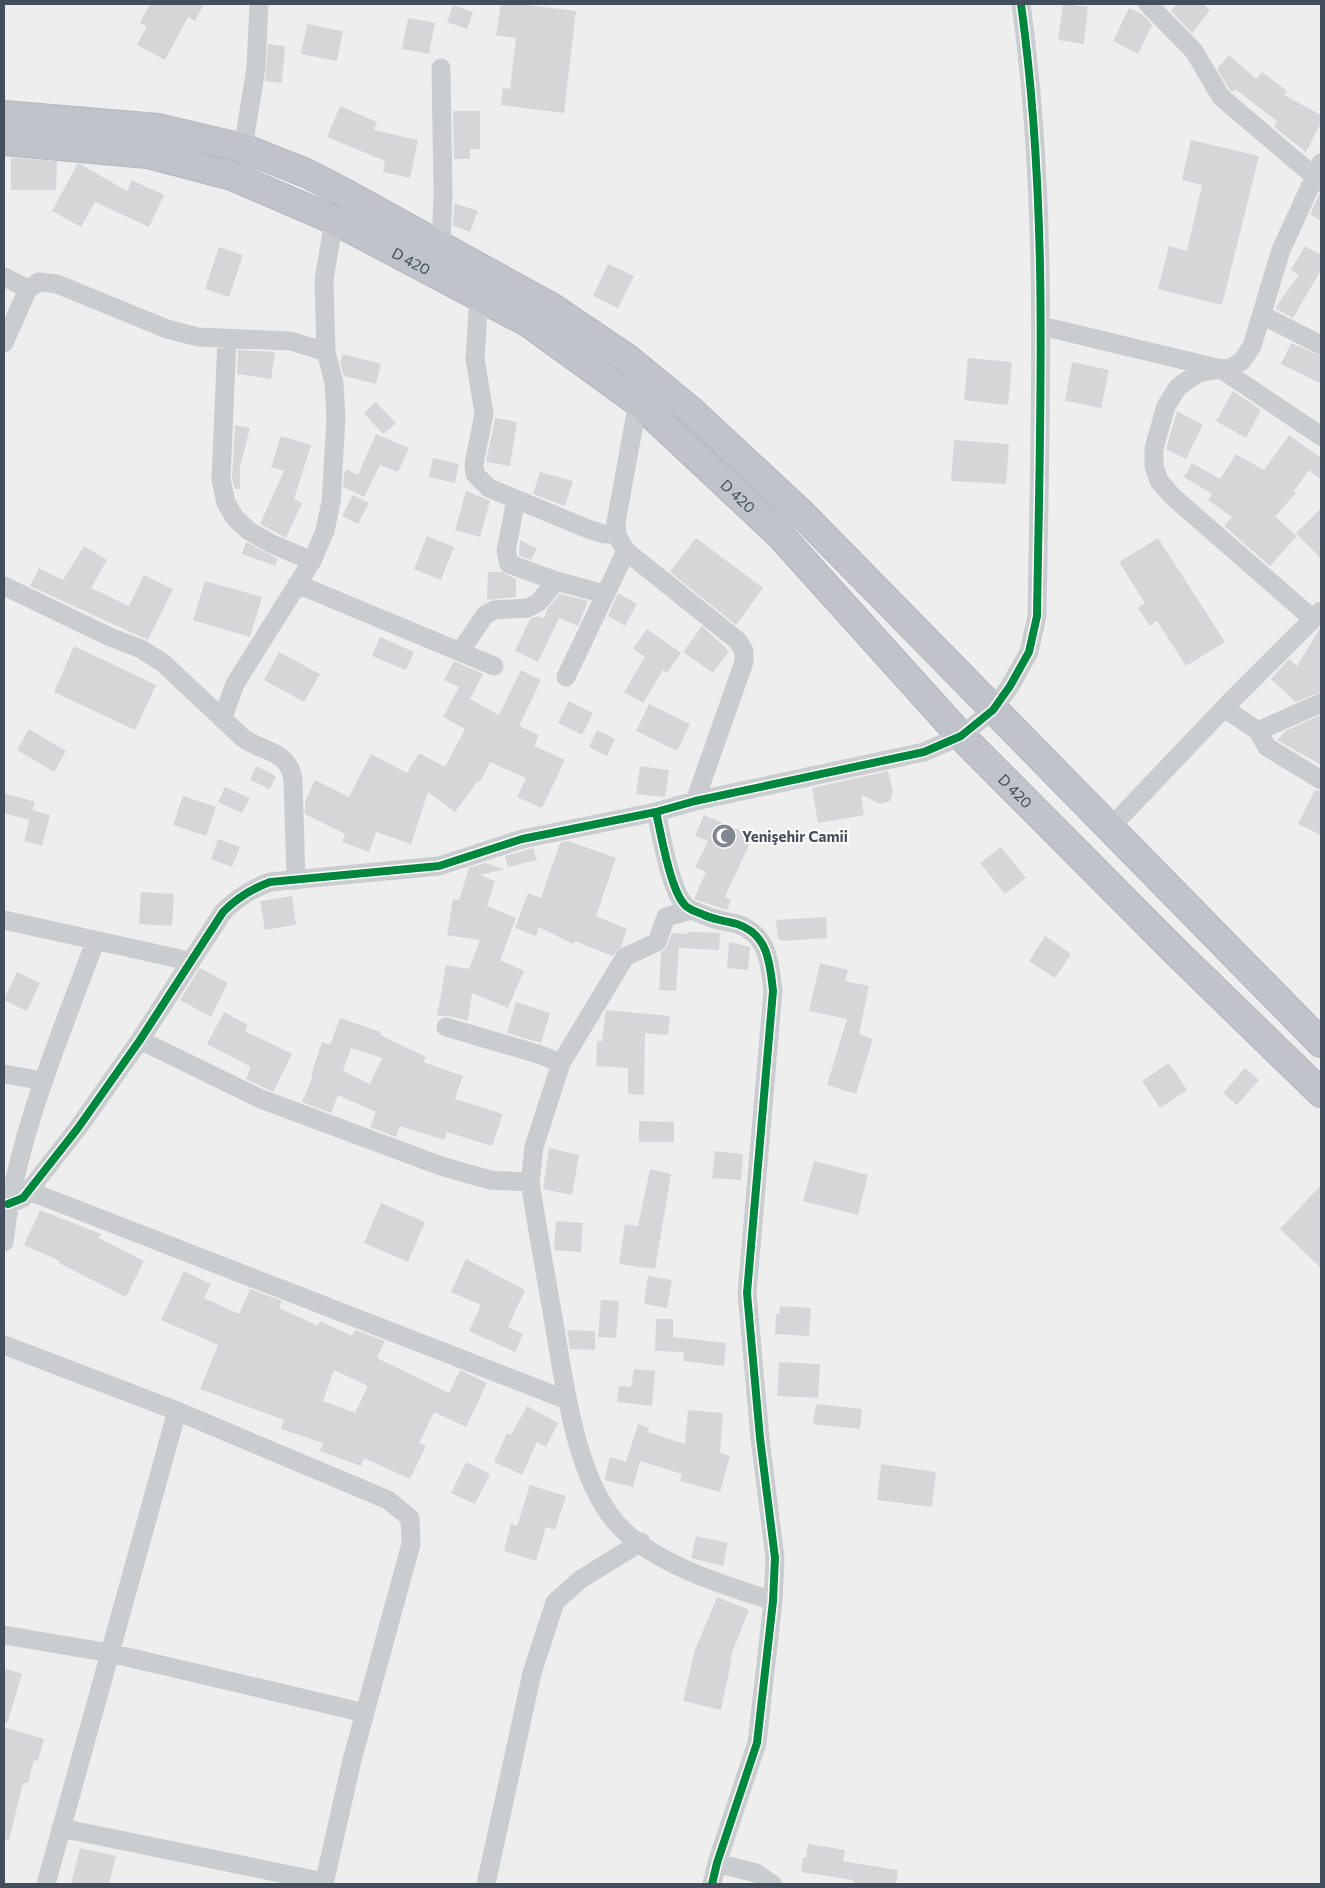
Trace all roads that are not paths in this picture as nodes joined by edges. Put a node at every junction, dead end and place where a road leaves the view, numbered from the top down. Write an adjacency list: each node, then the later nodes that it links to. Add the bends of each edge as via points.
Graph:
1 (258, 4): 7 (street, via 256,68)
2 (1021, 4): 15 (street, via 1030,64)
3 (1148, 4): 8 (street, via 1194,51 1221,97)
4 (440, 68): 10 (street)
5 (4, 115): 7 (highway, via 158,128)
6 (4, 141): 9 (highway, D 420, via 148,154 232,176)
7 (243, 148): 10 (highway, via 323,182)
8 (1319, 174): 14 (street, via 1281,250)
9 (334, 220): 13 (highway, D 420); 19 (street, via 324,280)
10 (441, 246): 36 (highway, via 551,306 628,359 689,409 802,514)
11 (4, 277): 12 (street)
12 (28, 289): 16 (street, via 40,282 57,284 167,329 198,337); 17 (street)
13 (478, 295): 21 (highway, D 420, via 529,323); 23 (street, via 475,358 484,414 475,474 489,488)
14 (1262, 315): 18 (street); 20 (street, via 1252,346 1242,361 1233,367)
15 (1042, 326): 20 (street); 36 (street, via 1037,616 1028,652)
16 (227, 338): 19 (street, via 291,341); 25 (street, via 221,479 226,503 235,518 249,531)
17 (4, 343)
18 (1321, 344)
19 (326, 352): 25 (street, via 334,382 336,419 331,502 325,531)
20 (1221, 368): 22 (street); 30 (street, via 1198,373 1178,387 1166,406 1154,448 1154,466 1159,481 1172,496)
21 (638, 402): 24 (street, via 616,522); 39 (highway, D 420, via 779,534)
22 (1321, 436)
23 (516, 500): 24 (street); 26 (street, via 506,558 508,564)
24 (621, 543): 29 (street); 41 (street, via 738,641 744,651 744,662)
25 (312, 561): 27 (street)
26 (556, 581): 29 (street); 31 (street, via 539,602 528,608 494,610 484,615)
27 (297, 584): 31 (street); 37 (street, via 235,684)
28 (4, 586): 37 (street, via 141,649)
29 (605, 594): 33 (street)
30 (1317, 615): 35 (street)
31 (460, 652): 32 (street)
32 (494, 666)
33 (566, 677)
34 (1321, 703): 38 (street)
35 (1224, 708): 38 (street); 43 (street)
36 (994, 710): 39 (street); 43 (highway)
37 (223, 717): 44 (street, via 243,738 278,754 292,768)
38 (1258, 731): 40 (street, via 1267,748)
39 (961, 736): 41 (street, via 924,752 892,760); 55 (highway, D 420)
40 (1321, 780)
41 (695, 801): 42 (street)
42 (656, 812): 44 (street, via 522,839 439,866); 45 (street, via 676,891)
43 (1109, 829): 51 (highway)
44 (296, 880): 48 (street, via 270,882 235,900 223,912)
45 (691, 910): 52 (street, via 666,917 657,942 625,957); 64 (street, via 720,922 738,924 755,934 764,945 770,962 773,991 747,1293 775,1558)
46 (4, 920): 47 (street)
47 (95, 942): 48 (street); 54 (street)
48 (189, 963): 50 (street)
49 (446, 1027): 52 (street)
50 (140, 1040): 56 (street, via 261,1099 432,1162 490,1180); 57 (street)
51 (1321, 1043)
52 (561, 1063): 56 (street, via 534,1147)
53 (4, 1074): 54 (street)
54 (44, 1081): 58 (street)
55 (1321, 1093)
56 (530, 1182): 61 (street)
57 (29, 1191): 58 (street, via 18,1202); 61 (street)
58 (8, 1204): 59 (street)
59 (4, 1242)
60 (4, 1345): 62 (street)
61 (567, 1400): 63 (street, via 588,1472 602,1505 624,1530)
62 (177, 1411): 66 (street); 67 (street, via 388,1500 410,1518 411,1544)
63 (641, 1542): 64 (street, via 664,1558 703,1577); 72 (street, via 581,1579 554,1602 532,1673)
64 (773, 1601): 69 (street, via 757,1743)
65 (4, 1635): 66 (street)
66 (110, 1653): 67 (street); 68 (street)
67 (365, 1713): 70 (street)
68 (61, 1828): 70 (street); 71 (street)
69 (717, 1863): 73 (street); 74 (street, via 756,1873)
70 (324, 1883)
71 (46, 1884)
72 (486, 1884)
73 (712, 1884)
74 (772, 1884)

